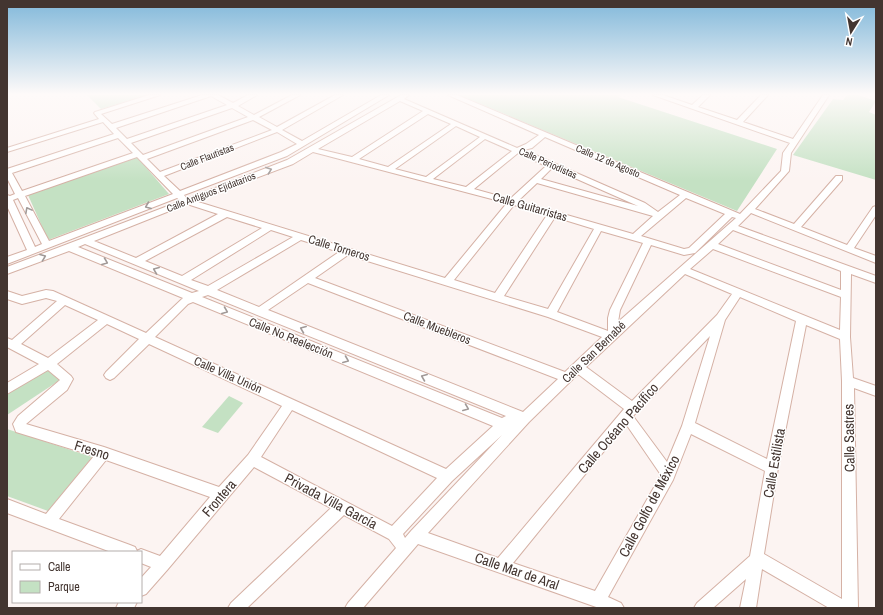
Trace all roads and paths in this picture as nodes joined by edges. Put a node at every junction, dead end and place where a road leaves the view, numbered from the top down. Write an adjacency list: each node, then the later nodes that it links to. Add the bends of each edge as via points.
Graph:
1 (92, 124): 23 (street)
2 (108, 124): 16 (street, Calle Torneros)
3 (121, 124): 16 (street)
4 (173, 124): 20 (street)
5 (234, 124): 26 (street)
6 (266, 124): 17 (street)
7 (288, 124): 17 (street, Calle Flautistas)
8 (337, 124): 22 (street, Calle Antiguos Ejidatarios)
9 (358, 124): 24 (street, Calle Antiguos Ejidatarios)
10 (409, 124): 27 (street)
11 (455, 124): 29 (street)
12 (458, 124): 19 (street, Calle Periodistas)
13 (518, 124): 18 (street, Calle 12 de Agosto)
14 (740, 124): 21 (street)
15 (806, 124): 21 (street, Calle San Bernabé)
16 (111, 127): 20 (street, Calle Torneros)
17 (277, 130): 22 (street); 31 (street, Calle Flautistas)
18 (544, 135): 25 (street, via 529,146); 36 (street, Calle 12 de Agosto)
19 (485, 136): 25 (street, Calle Periodistas); 33 (street)
20 (122, 139): 26 (street, Calle Torneros); 30 (street)
21 (794, 142): 42 (street, Calle San Bernabé, via 787,155 785,171)
22 (303, 144): 39 (street, Calle Antiguos Ejidatarios)
23 (7, 150)
24 (314, 150): 27 (street, Calle Guitarristas); 39 (street, Calle Antiguos Ejidatarios, one-way to 24, via 290,162)
25 (518, 150): 28 (street, Calle Periodistas); 35 (street)
26 (140, 156): 31 (street, Calle Torneros); 37 (street)
27 (353, 160): 29 (street, Calle Guitarristas)
28 (551, 164): 34 (street); 43 (street, Calle Periodistas, via 642,205)
29 (390, 170): 33 (street, Calle Guitarristas)
30 (7, 171): 37 (street)
31 (159, 175): 39 (street, Calle Torneros)
32 (839, 178): 52 (street)
33 (428, 179): 35 (street, Calle Guitarristas)
34 (535, 180): 40 (street); 43 (street)
35 (468, 190): 40 (street, Calle Guitarristas)
36 (686, 194): 45 (street, Calle 12 de Agosto); 47 (street)
37 (20, 195): 38 (street); 57 (street, one-way to 37)
38 (8, 198): 61 (street)
39 (182, 198): 46 (street, Calle Torneros); 55 (street, Calle Antiguos Ejidatarios); 57 (street, Calle Antiguos Ejidatarios, one-way to 57)
40 (512, 202): 44 (street, Calle Guitarristas); 73 (street)
41 (876, 209): 60 (street)
42 (750, 210): 48 (street, Calle San Bernabé); 52 (street)
43 (651, 212): 47 (street)
44 (553, 213): 50 (street, Calle Guitarristas); 79 (street)
45 (731, 213): 48 (street, Calle 12 de Agosto); 56 (street, Calle Guitarristas, via 692,251 678,251)
46 (225, 214): 49 (street, Calle Torneros); 65 (street)
47 (659, 215): 54 (street)
48 (742, 218): 51 (street, Calle San Bernabé)
49 (270, 227): 53 (street, Calle Torneros); 71 (street)
50 (599, 227): 54 (street, Calle Guitarristas); 82 (street)
51 (733, 227): 58 (street, Calle San Bernabé); 66 (street)
52 (796, 228): 60 (street)
53 (300, 236): 62 (street, Calle Torneros); 74 (street)
54 (635, 237): 56 (street, Calle Guitarristas)
55 (84, 241): 59 (street, Calle Antiguos Ejidatarios); 65 (street, Calle No Reelección)
56 (648, 242): 86 (street, via 615,310)
57 (46, 245): 61 (street, Calle Antiguos Ejidatarios)
58 (712, 245): 67 (street, Calle San Bernabé); 77 (street)
59 (69, 247): 68 (street, Calle Antiguos Ejidatarios, one-way to 59); 78 (street, Calle No Reelección, one-way to 78)
60 (849, 249): 63 (street)
61 (32, 251): 64 (street, Calle Antiguos Ejidatarios)
62 (347, 251): 70 (street); 73 (street, Calle Torneros)
63 (872, 258): 69 (street)
64 (7, 261)
65 (136, 262): 71 (street, Calle No Reelección, one-way to 65)
66 (846, 268): 69 (street); 77 (street, Calle Sastres)
67 (684, 270): 75 (street); 86 (street, Calle San Bernabé)
68 (7, 271)
69 (859, 273): 72 (street)
70 (307, 279): 81 (street); 93 (street, Calle Muebleros)
71 (183, 280): 74 (street, Calle No Reelección)
72 (876, 280)
73 (447, 282): 79 (street, Calle Torneros)
74 (209, 290): 78 (street); 81 (street, Calle No Reelección)
75 (738, 292): 83 (street, Calle Océano Pacífico); 85 (street)
76 (7, 295): 80 (street, Calle Villa Unión, via 22,300 50,294)
77 (845, 295): 87 (street, Calle Sastres)
78 (192, 298): 88 (street); 100 (street, Calle No Reelección, one-way to 100)
79 (498, 298): 82 (street, Calle Torneros)
80 (64, 300): 84 (street, Calle Villa Unión); 89 (street)
81 (260, 311): 99 (street, Calle No Reelección, one-way to 81)
82 (551, 314): 86 (street, Calle Torneros)
83 (721, 318): 98 (street, Calle Océano Pacífico); 101 (street, Calle Golfo de México)
84 (106, 319): 88 (street, Calle Villa Unión); 90 (street)
85 (802, 319): 87 (street); 104 (street, Calle Estilista)
86 (612, 334): 91 (street, Calle San Bernabé)
87 (845, 337): 94 (street, Calle Sastres)
88 (147, 338): 92 (street); 97 (street, Calle Villa Unión)
89 (11, 343): 90 (street)
90 (49, 364): 95 (street); 102 (street, Fresno, via 67,380 26,416 19,424 20,428)
91 (578, 367): 93 (street, Calle San Bernabé); 98 (street)
92 (110, 375)
93 (567, 378): 99 (street, Calle San Bernabé)
94 (848, 381): 96 (street); 127 (street, Calle Sastres)
95 (7, 389)
96 (876, 391)
97 (290, 403): 103 (street, Frontera); 106 (street, Calle Villa Unión)
98 (629, 411): 105 (street); 118 (street, Calle Océano Pacífico)
99 (520, 416): 100 (street, Calle San Bernabé)
100 (509, 426): 106 (street); 112 (street)
101 (688, 426): 104 (street); 105 (street, Calle Golfo de México)
102 (104, 453): 107 (street, Fresno); 110 (street)
103 (252, 459): 107 (street, Frontera); 109 (street, Privada Villa García)
104 (772, 468): 116 (street, Calle Estilista)
105 (668, 475): 120 (street, Calle Golfo de México)
106 (446, 476): 111 (street)
107 (222, 495): 117 (street, Frontera)
108 (7, 506): 110 (street)
109 (342, 507): 111 (street, Privada Villa García); 121 (street)
110 (48, 522): 114 (street)
111 (394, 534): 113 (street, Privada Villa García)
112 (416, 536): 113 (street); 118 (street, Calle Mar de Aral)
113 (405, 549): 122 (street)
114 (127, 551)
115 (142, 556): 117 (street)
116 (758, 558): 124 (street); 125 (street, Calle Estilista); 126 (street)
117 (163, 564): 119 (street, Frontera)
118 (501, 566): 120 (street, Calle Mar de Aral)
119 (142, 587)
120 (598, 600): 123 (street, Calle Mar de Aral)
121 (236, 608)
122 (353, 608)
123 (616, 608)
124 (702, 608)
125 (748, 608)
126 (843, 608)
127 (850, 608)

